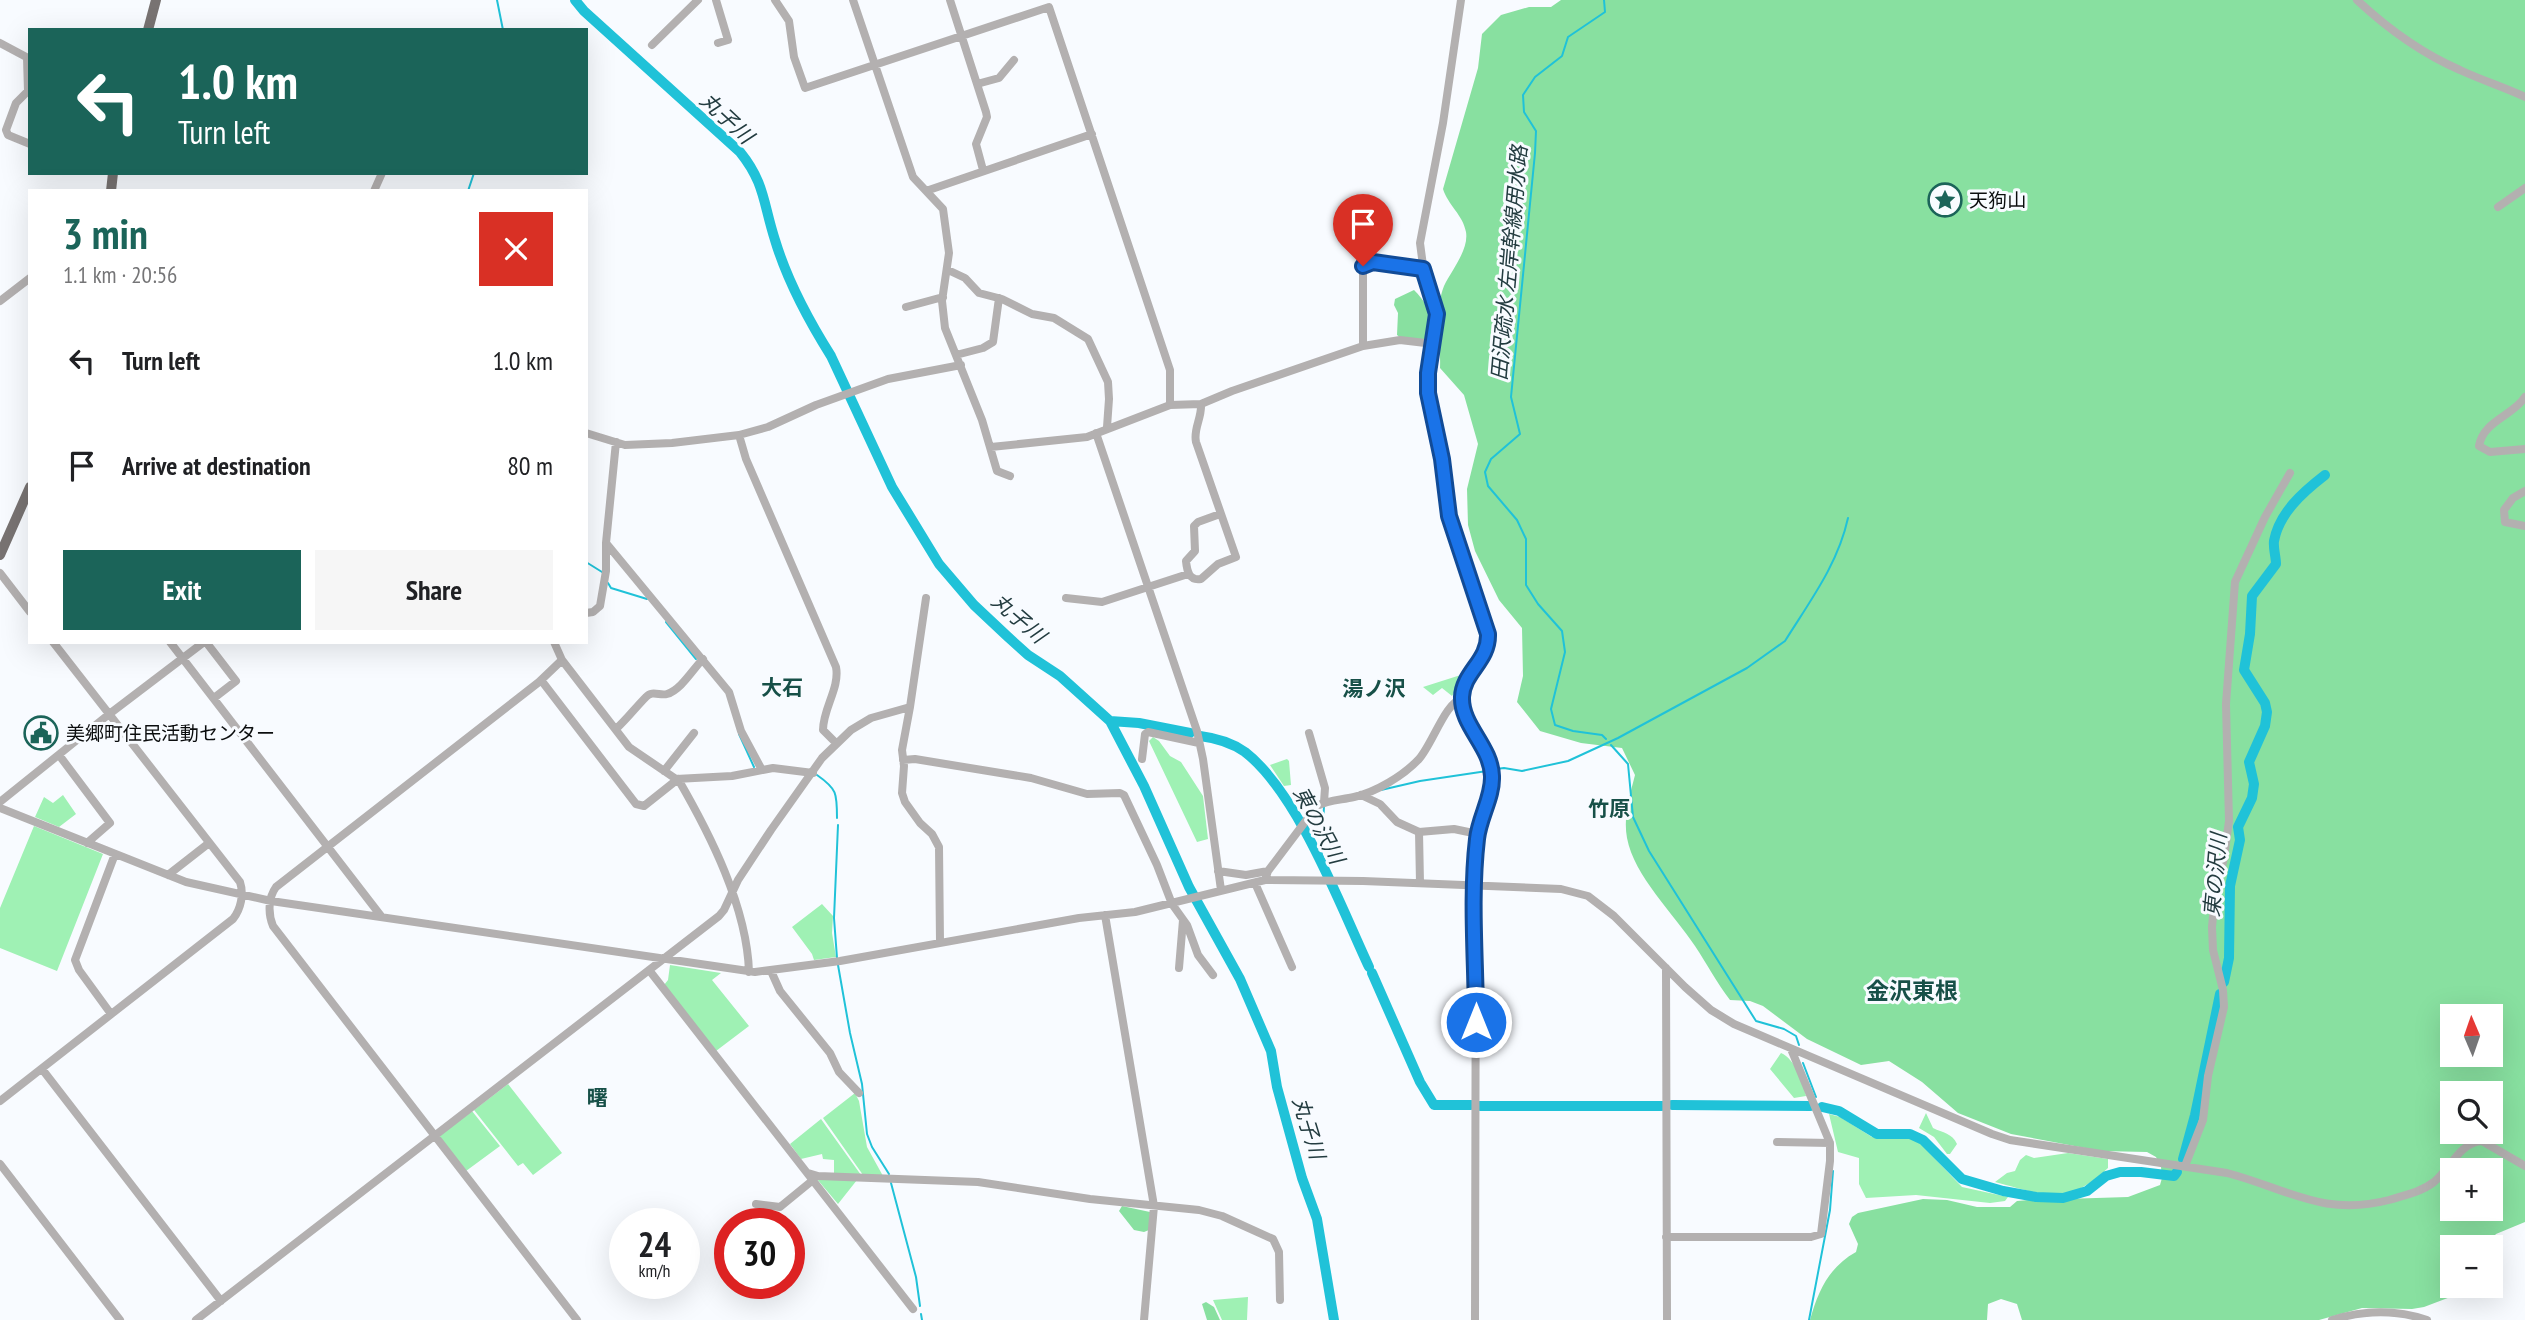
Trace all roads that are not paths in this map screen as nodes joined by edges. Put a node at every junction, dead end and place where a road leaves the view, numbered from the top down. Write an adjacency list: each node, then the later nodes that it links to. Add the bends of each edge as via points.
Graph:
1 (156, 0): 9 (main road)
2 (698, 0): 13 (street)
3 (716, 0): 12 (street, via 728,40)
4 (775, 0): 16 (street, via 789,21 805,88)
5 (853, 0): 16 (street)
6 (950, 0): 10 (street)
7 (1461, 0): 28 (street, via 1420,243)
8 (2357, 0): 19 (street, via 2432,56)
9 (149, 28)
10 (962, 36): 16 (street); 17 (street); 20 (street, via 1049,7)
11 (0, 43): 14 (street)
12 (718, 43)
13 (652, 45)
14 (28, 58)
15 (1014, 60): 17 (street, via 999,78)
16 (875, 65): 24 (street, via 908,165)
17 (977, 84): 22 (street, via 987,117 976,144)
18 (28, 91): 21 (street, via 16,103 6,130)
19 (2525, 97)
20 (1092, 134): 22 (street); 41 (street, via 1170,370)
21 (28, 143)
22 (983, 170): 24 (street)
23 (2525, 188): 25 (street)
24 (926, 191): 29 (street, via 939,203 946,219)
25 (2498, 207)
26 (1360, 247): 27 (street)
27 (1363, 266): 28 (street, via 1373,262); 36 (street)
28 (1423, 269): 35 (street, via 1437,314)
29 (948, 270): 31 (street); 32 (street, via 965,278 979,293)
30 (28, 280): 33 (street)
31 (943, 297): 34 (street); 37 (street, via 945,328)
32 (999, 298): 37 (street, via 993,342); 42 (street, via 1032,314 1054,318 1088,339 1108,382)
33 (0, 301)
34 (906, 307)
35 (1434, 344): 36 (street, via 1400,340); 74 (street, via 1428,393 1449,516 1488,634 1487,651 1466,682)
36 (1363, 346): 40 (street)
37 (956, 355): 38 (street)
38 (961, 365): 45 (street, via 867,385); 47 (street)
39 (2525, 397): 48 (street, via 2484,432 2479,446 2490,452)
40 (1201, 404): 41 (street); 53 (street, via 1194,434)
41 (1170, 405): 42 (street)
42 (1107, 427): 43 (street)
43 (1096, 433): 47 (street); 59 (street)
44 (588, 434): 46 (street)
45 (739, 435): 46 (street, via 642,445); 80 (street, via 836,667 837,680 822,730)
46 (615, 442): 55 (street)
47 (991, 447): 50 (street, via 997,471)
48 (2525, 449)
49 (2290, 474): 131 (street, via 2235,582 2225,704 2229,821 2212,927 2224,1007 2203,1120)
50 (1010, 476)
51 (2525, 491): 54 (street, via 2504,510 2505,522)
52 (28, 492): 56 (main road)
53 (1220, 514): 58 (street, via 1194,526 1195,548 1186,561); 58 (street, via 1236,557 1218,564 1201,579)
54 (2525, 526)
55 (606, 543): 63 (street, via 600,606); 70 (street)
56 (0, 555)
57 (0, 573): 62 (street)
58 (1188, 574): 59 (street)
59 (1148, 587): 61 (street, via 1102,602); 81 (street)
60 (926, 598): 75 (street)
61 (1066, 598)
62 (28, 609)
63 (588, 613)
64 (55, 644): 76 (street)
65 (172, 644): 69 (street)
66 (202, 644): 69 (street)
67 (207, 644): 73 (street, via 238,684)
68 (555, 644): 71 (street)
69 (183, 658): 73 (street); 76 (street)
70 (702, 659): 77 (street, via 669,693 646,696); 85 (street, via 729,692 740,732)
71 (562, 660): 72 (street); 77 (street)
72 (541, 680): 88 (street, via 636,804 644,806); 97 (street)
73 (214, 698): 97 (street)
74 (1462, 699): 89 (street, via 1452,702 1418,760); 94 (street, via 1465,716 1491,766 1491,787)
75 (910, 707): 80 (street, via 871,718); 83 (street, via 902,740)
76 (108, 715): 82 (street); 96 (street)
77 (616, 729): 86 (street, via 629,747)
78 (694, 733): 86 (street)
79 (1309, 733): 91 (street, via 1325,788)
80 (836, 743): 87 (street)
81 (1199, 743): 84 (street, via 1148,732); 99 (street)
82 (59, 754): 90 (street); 95 (street, via 110,823)
83 (903, 760): 109 (street, via 1031,778 1087,794 1124,795); 113 (street, via 905,802 939,847)
84 (1142, 760)
85 (762, 770): 87 (street); 88 (street)
86 (664, 771): 88 (street)
87 (813, 773): 106 (street)
88 (678, 779): 106 (street)
89 (1361, 795): 91 (street); 93 (street, via 1380,804 1396,822)
90 (0, 802)
91 (1324, 802): 101 (street, via 1305,820)
92 (0, 808): 95 (street)
93 (1419, 832): 94 (street, via 1454,829); 103 (street)
94 (1478, 834): 104 (street)
95 (87, 843): 98 (street)
96 (209, 843): 100 (street); 107 (street, via 240,882)
97 (330, 847): 108 (street, via 276,887); 111 (street)
98 (115, 854): 100 (street); 122 (street, via 75,960)
99 (1218, 871): 101 (street); 105 (street)
100 (168, 875): 107 (street)
101 (1267, 876): 102 (street); 103 (street)
102 (1255, 883): 105 (street); 115 (street)
103 (1420, 883): 104 (street)
104 (1475, 885): 117 (street, via 1560,889 1588,896); 144 (street)
105 (1219, 891): 109 (street)
106 (732, 894): 114 (street, via 719,916); 120 (street)
107 (241, 895): 108 (street); 122 (street, via 233,919)
108 (271, 901): 111 (street); 127 (street, via 273,926)
109 (1172, 904): 110 (street); 112 (street)
110 (1105, 915): 113 (street); 135 (street)
111 (382, 916): 114 (street)
112 (1183, 920): 116 (street); 121 (street, via 1198,955)
113 (940, 942): 119 (street)
114 (664, 960): 118 (street); 120 (street)
115 (1292, 967)
116 (1179, 968)
117 (1666, 968): 123 (street, via 1711,1010); 136 (street)
118 (649, 970): 127 (street); 133 (street)
119 (771, 971): 120 (street); 125 (street, via 780,991)
120 (749, 972)
121 (1213, 975)
122 (111, 1014): 124 (street)
123 (1791, 1049): 129 (street); 131 (street, via 2010,1140)
124 (42, 1069): 126 (street); 138 (street)
125 (859, 1094)
126 (0, 1101)
127 (434, 1136): 138 (street); 142 (street)
128 (1777, 1142): 129 (street)
129 (1830, 1143): 136 (street, via 1821,1234)
130 (0, 1164): 140 (street)
131 (2185, 1166): 132 (street, via 2250,1179 2303,1200 2344,1206 2422,1189 2475,1141)
132 (2525, 1166)
133 (811, 1177): 134 (street, via 780,1206); 135 (street, via 978,1182); 139 (street)
134 (756, 1204)
135 (1154, 1206): 137 (street, via 1222,1216 1273,1239 1279,1252); 143 (street)
136 (1666, 1237): 145 (street)
137 (1280, 1300)
138 (221, 1301): 141 (street)
139 (913, 1309)
140 (120, 1320)
141 (196, 1320)
142 (577, 1320)
143 (1144, 1320)
144 (1475, 1320)
145 (1667, 1320)
146 (2332, 1320): 147 (street, via 2383,1311)
147 (2427, 1320)

